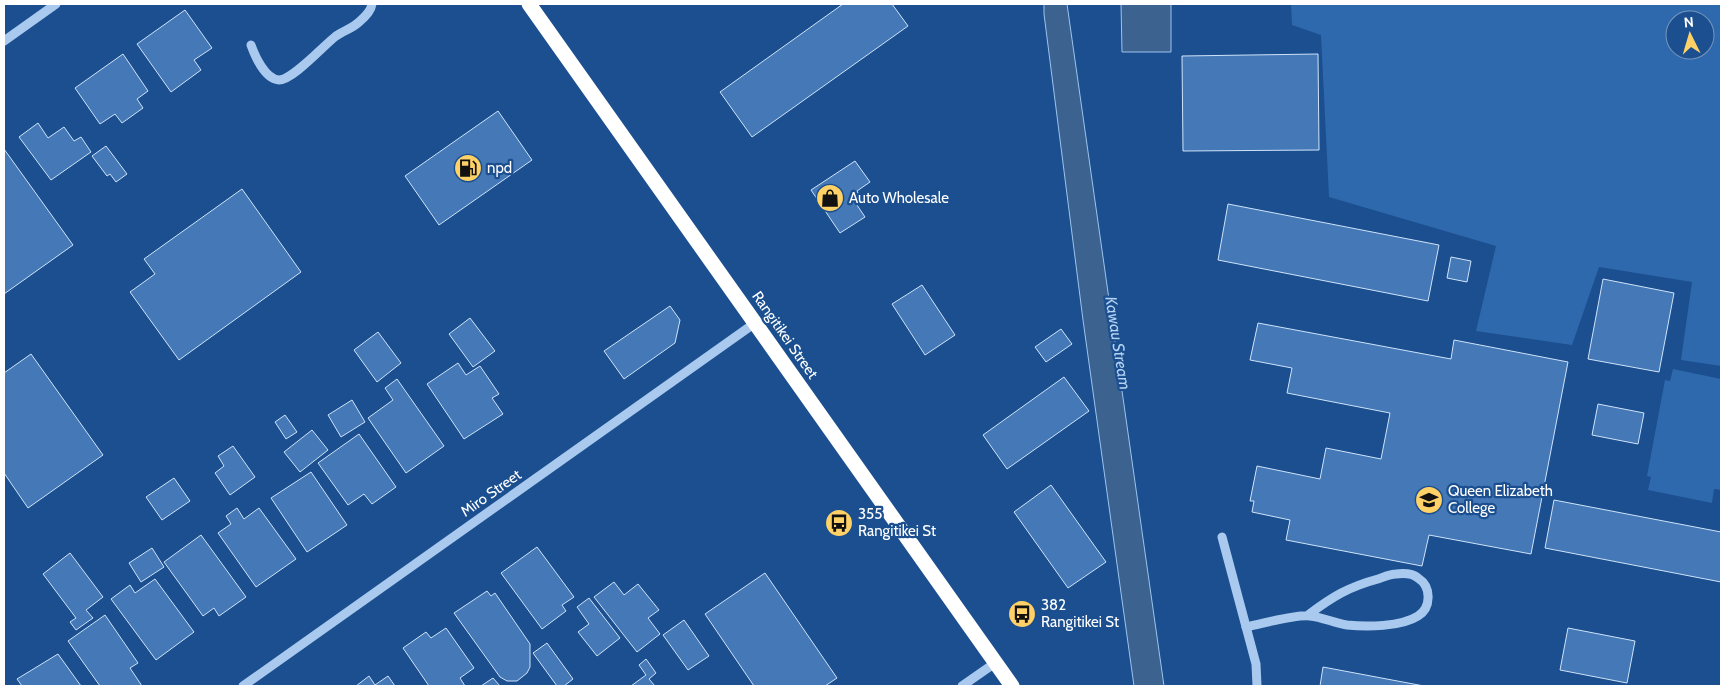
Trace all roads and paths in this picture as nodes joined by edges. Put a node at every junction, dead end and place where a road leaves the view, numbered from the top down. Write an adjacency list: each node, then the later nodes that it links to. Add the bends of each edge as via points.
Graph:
1 (56, 4): 4 (street)
2 (372, 4): 5 (street, via 358,24 336,36 285,78 271,77 256,60)
3 (529, 4): 6 (highway, Rangitikei Street)
4 (4, 41)
5 (251, 45)
6 (755, 323): 10 (highway, Rangitikei Street); 11 (street, Miro Street)
7 (1222, 537): 9 (street)
8 (1308, 616): 8 (street, via 1335,595 1395,574 1418,577 1428,594 1424,611 1400,623 1348,625); 9 (street)
9 (1246, 627): 14 (street, via 1256,664)
10 (995, 663): 12 (street); 13 (highway, Rangitikei Street)
11 (243, 686)
12 (962, 686)
13 (1012, 686)
14 (1257, 686)

